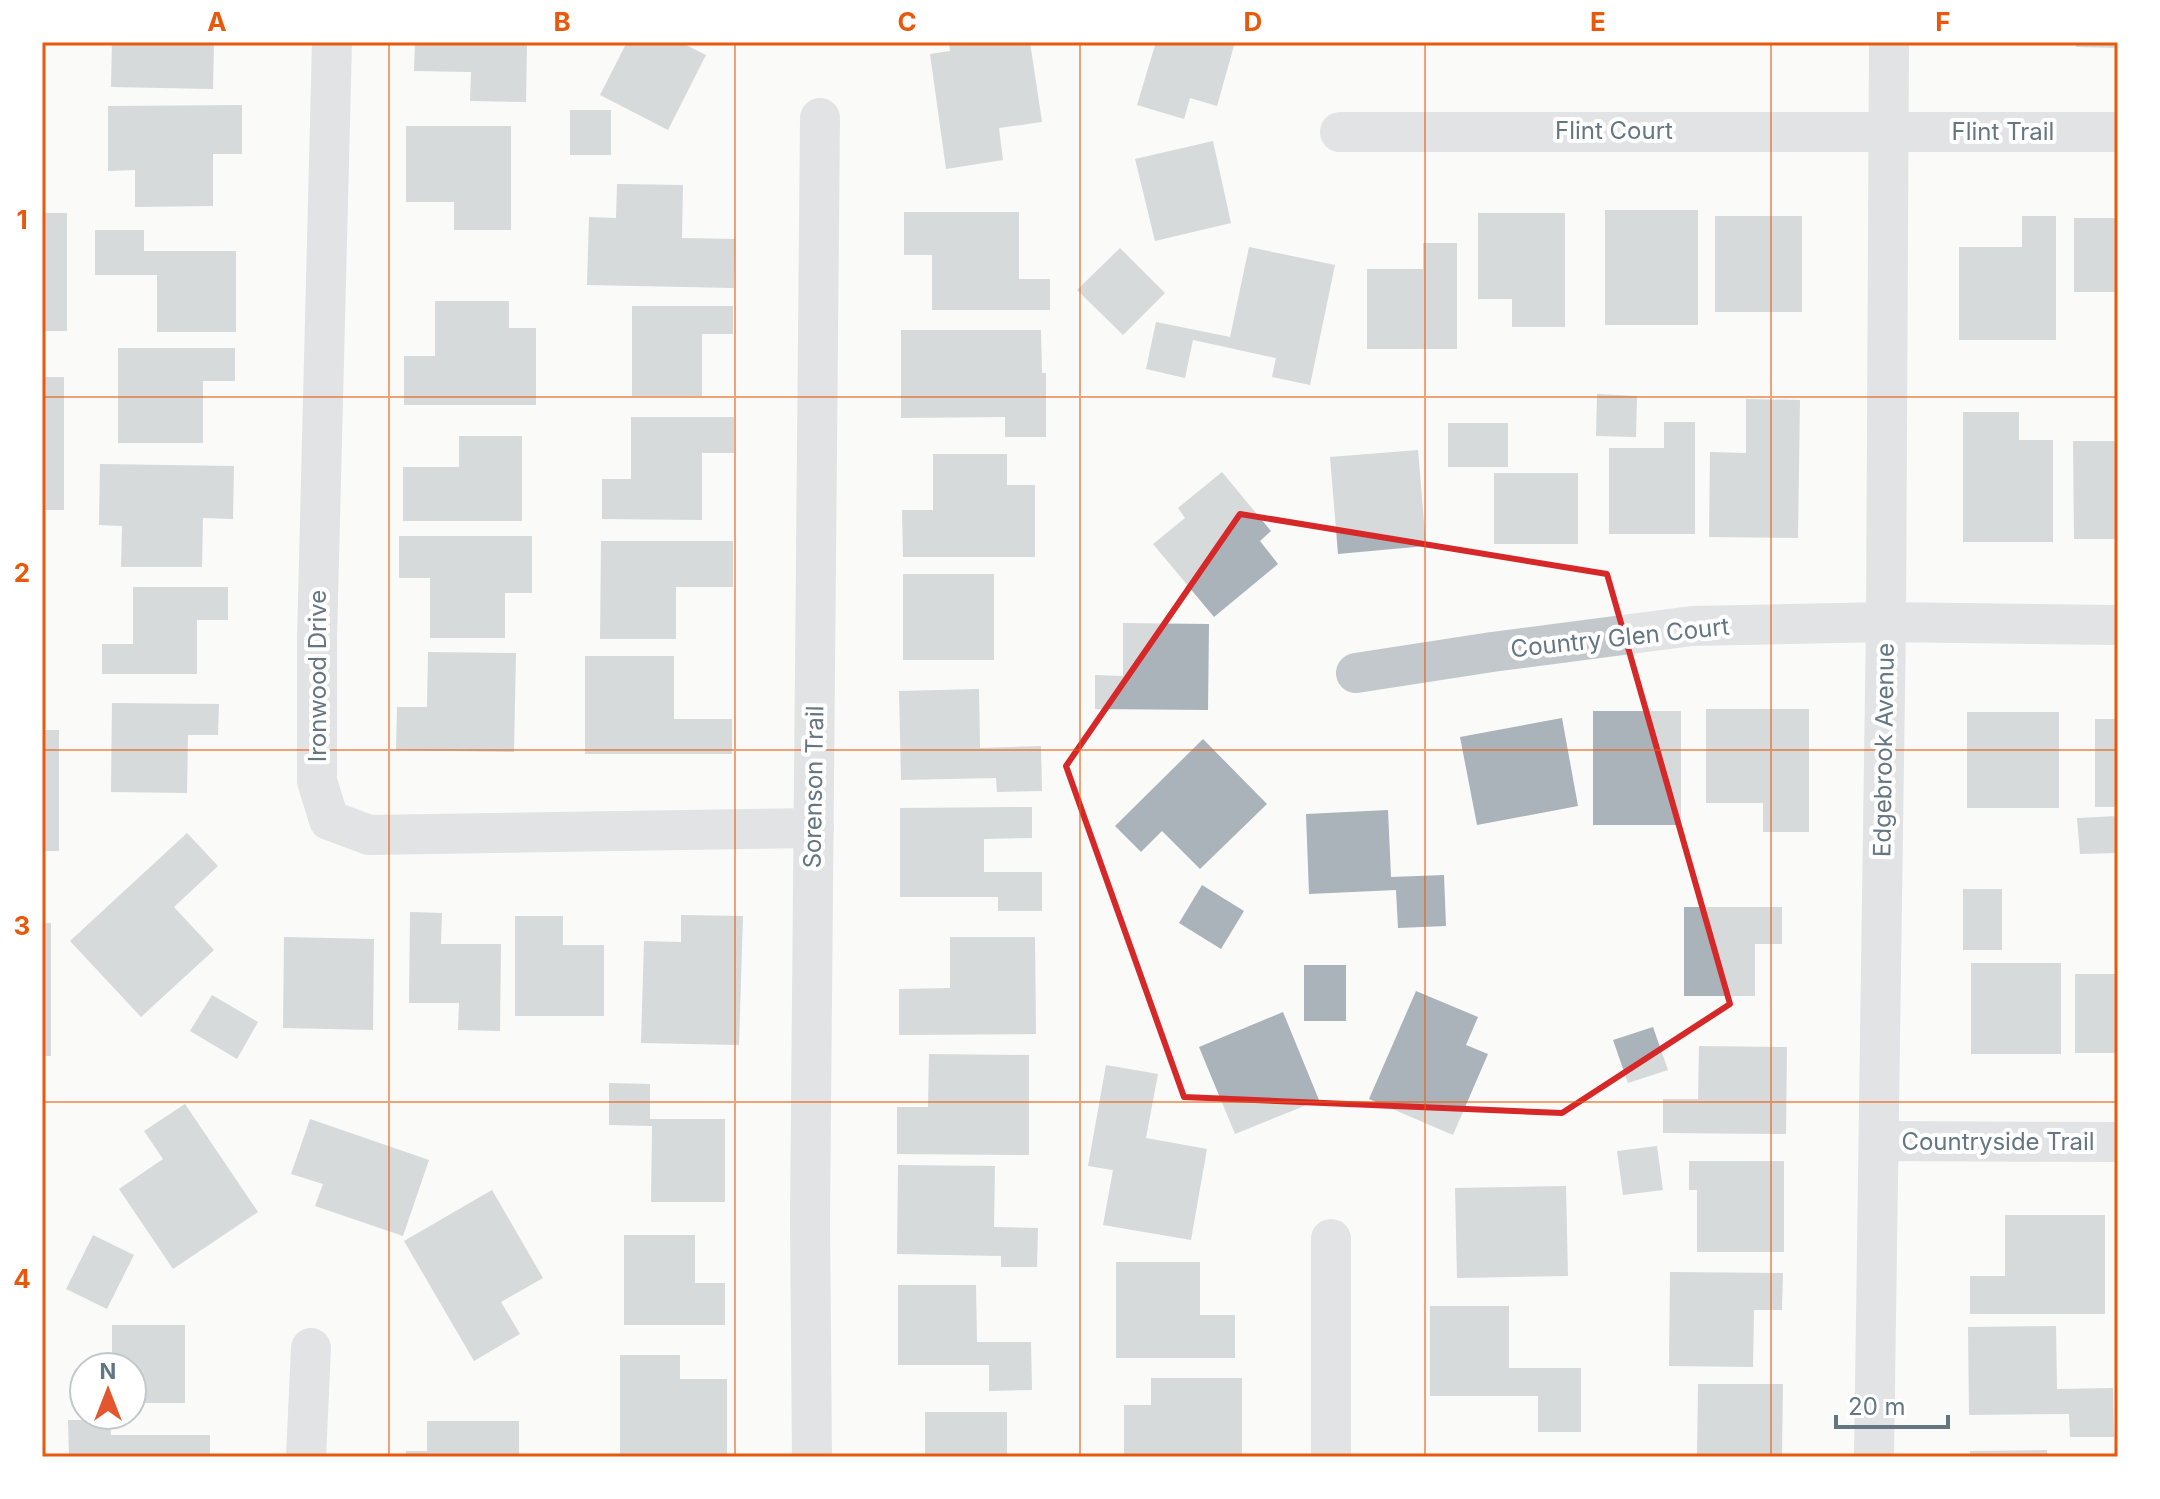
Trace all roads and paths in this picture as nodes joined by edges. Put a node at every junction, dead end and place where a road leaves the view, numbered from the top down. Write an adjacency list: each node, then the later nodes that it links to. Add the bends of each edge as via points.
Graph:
1 (332, 42): 10 (street, Ironwood Drive, via 317,639 317,781 329,820 369,835)
2 (1889, 42): 4 (street, Edgebrook Avenue)
3 (820, 118): 10 (street, Sorenson Trail)
4 (1888, 131): 5 (street, Flint Court); 6 (street, Flint Trail); 7 (street, Edgebrook Avenue)
5 (1340, 132)
6 (2118, 132)
7 (1886, 622): 8 (street, Country Glen Court); 9 (street, Country Glen Court, via 1692,626); 11 (street, Edgebrook Avenue)
8 (2118, 625)
9 (1356, 673)
10 (814, 828): 16 (street, Sorenson Trail)
11 (1879, 1141): 12 (street, Countryside Trail); 18 (street, Edgebrook Avenue)
12 (2118, 1142)
13 (1331, 1239): 17 (street)
14 (311, 1348): 15 (street)
15 (306, 1457)
16 (812, 1457)
17 (1331, 1457)
18 (1874, 1457)

